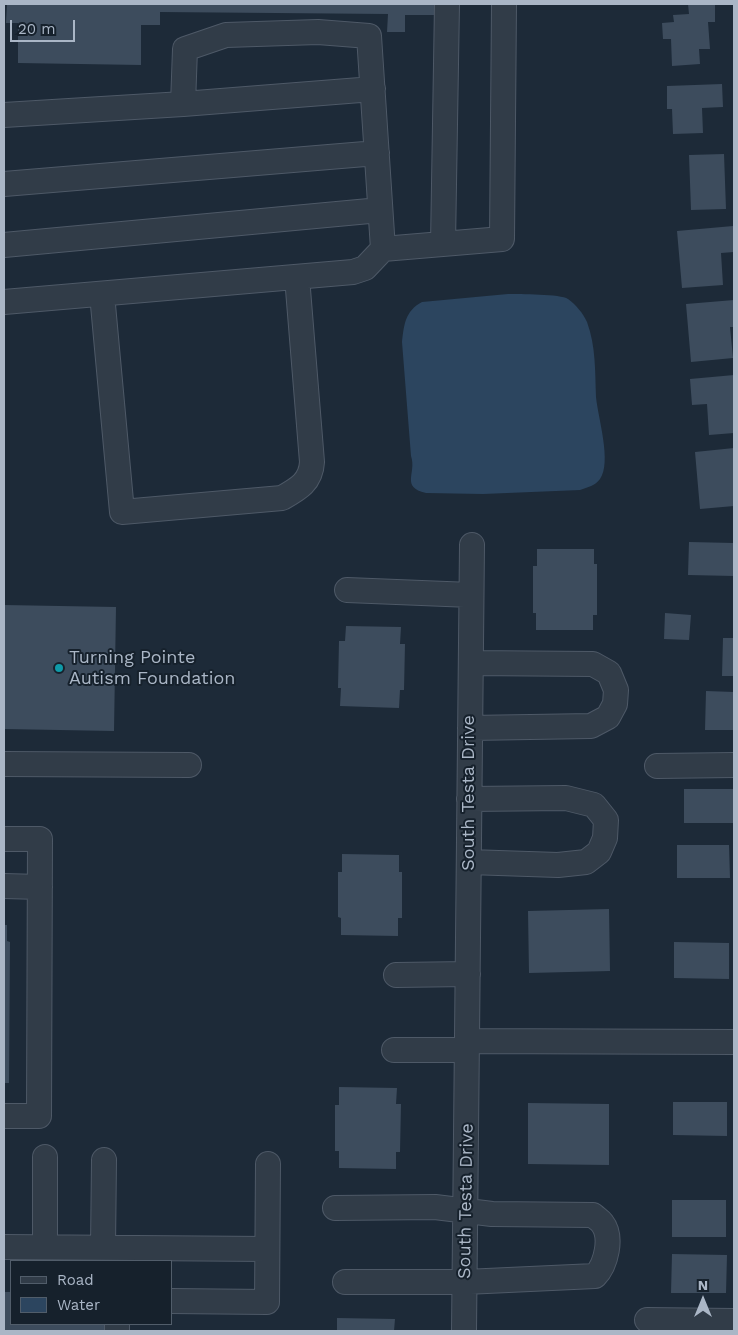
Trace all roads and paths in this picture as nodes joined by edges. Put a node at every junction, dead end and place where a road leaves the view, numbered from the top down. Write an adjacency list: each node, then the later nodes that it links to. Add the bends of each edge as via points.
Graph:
1 (447, 4): 9 (street)
2 (504, 4): 9 (street, via 502,239)
3 (373, 89): 4 (street); 4 (street, via 369,36 318,32 226,35 185,49); 6 (street)
4 (183, 104): 5 (street)
5 (4, 115)
6 (377, 153): 7 (street); 8 (street)
7 (4, 184)
8 (380, 210): 10 (street); 11 (street)
9 (443, 244): 11 (street)
10 (4, 245)
11 (383, 250): 12 (street, via 365,268 353,272)
12 (297, 277): 13 (street); 13 (street, via 312,462 311,474 302,487 282,498 122,512)
13 (102, 294): 14 (street)
14 (4, 302)
15 (472, 544): 17 (street, South Testa Drive)
16 (347, 590): 17 (street)
17 (471, 595): 18 (street, South Testa Drive)
18 (471, 663): 19 (street, South Testa Drive); 19 (street, via 593,664 609,672 616,690 615,704 608,717 591,726)
19 (470, 728): 24 (street, South Testa Drive)
20 (4, 764): 21 (street)
21 (189, 765)
22 (734, 765): 23 (street)
23 (656, 766)
24 (470, 799): 26 (street, South Testa Drive); 26 (street, via 566,798 594,805 606,820 599,852 586,862 558,865)
25 (4, 839): 28 (street, via 40,839)
26 (469, 862): 29 (street, South Testa Drive)
27 (4, 886): 28 (street)
28 (40, 887): 34 (street, via 39,1116)
29 (468, 974): 30 (street); 32 (street, South Testa Drive)
30 (396, 975)
31 (734, 1042): 32 (street)
32 (467, 1045): 33 (street); 39 (street, South Testa Drive)
33 (394, 1050)
34 (4, 1116)
35 (45, 1157): 41 (street)
36 (104, 1160): 43 (street)
37 (268, 1164): 42 (street)
38 (335, 1208): 39 (street, via 435,1207)
39 (465, 1211): 45 (street, South Testa Drive); 45 (street, via 593,1215 603,1224 607,1234 603,1268 595,1276)
40 (4, 1247): 41 (street)
41 (44, 1247): 43 (street)
42 (267, 1248): 43 (street); 46 (street, via 267,1302)
43 (113, 1252)
44 (345, 1282): 45 (street)
45 (465, 1282): 49 (street, South Testa Drive)
46 (172, 1301)
47 (647, 1320): 48 (street)
48 (734, 1321)
49 (464, 1331)

